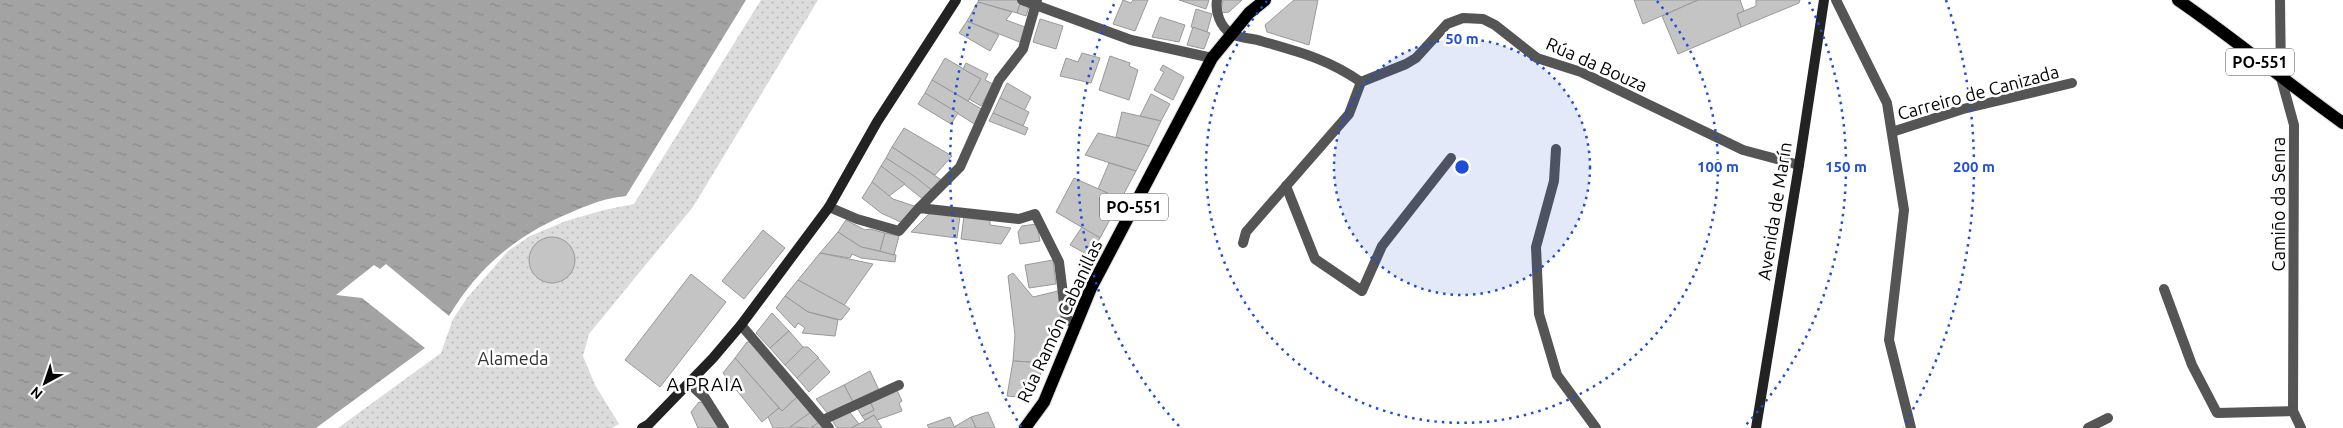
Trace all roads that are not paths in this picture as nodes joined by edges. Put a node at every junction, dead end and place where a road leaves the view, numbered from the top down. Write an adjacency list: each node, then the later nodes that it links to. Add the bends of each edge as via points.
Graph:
1 (956, 0): 21 (street, via 878,122)
2 (1022, 0): 9 (street)
3 (1217, 0): 10 (street, via 1215,9)
4 (1265, 0): 10 (main road, Rúa Ramón Cabanillas / PO-551)
5 (1824, 0): 19 (street, Avenida de Marín)
6 (1836, 0): 16 (street, Carreiro de Canizada, via 1887,103)
7 (2178, 0): 12 (main road, PO-551)
8 (2280, 0): 12 (street, Camiño da Senra)
9 (1036, 2): 11 (street, via 1131,40); 22 (street, via 1023,49 999,80 960,166)
10 (1232, 34): 11 (main road, Rúa Ramón Cabanillas / PO-551); 13 (street, via 1316,57 1342,68)
11 (1212, 58): 26 (main road, Rúa Ramón Cabanillas / PO-551, via 1091,288)
12 (2281, 78): 15 (main road, PO-551); 29 (street, Camiño da Senra, via 2294,126)
13 (1361, 82): 19 (street, Rúa da Bouza, via 1416,58 1447,24 1463,18 1483,20 1495,25 1537,58 1582,72 1743,150); 20 (street, via 1348,114)
14 (2072, 83): 16 (street, Carreiro de Canizada, via 1963,109)
15 (2343, 123)
16 (1892, 132): 37 (street, Carreiro de Canizada, via 1904,210 1889,340)
17 (1556, 149): 35 (street, via 1554,181 1536,247 1539,314 1557,375)
18 (1451, 158): 20 (street, via 1382,246 1362,291 1315,259)
19 (1800, 165): 36 (street, Avenida de Marín)
20 (1286, 186): 23 (street, via 1246,232)
21 (829, 207): 22 (street, via 899,231); 25 (street)
22 (919, 208): 26 (street, via 1019,219 1035,214 1059,262 1066,318)
23 (1244, 244)
24 (2164, 289): 29 (street, via 2192,365 2217,413)
25 (741, 325): 27 (street); 31 (street)
26 (1075, 325): 34 (main road, Rúa Ramón Cabanillas / PO-551, via 1044,402)
27 (689, 383): 32 (street); 33 (street, via 705,398)
28 (899, 384): 31 (street)
29 (2293, 411): 39 (street, Camiño da Senra)
30 (2108, 418): 38 (street)
31 (826, 424)
32 (642, 428)
33 (724, 428)
34 (1025, 428)
35 (1596, 428)
36 (1756, 428)
37 (1911, 428)
38 (2088, 428)
39 (2301, 428)

